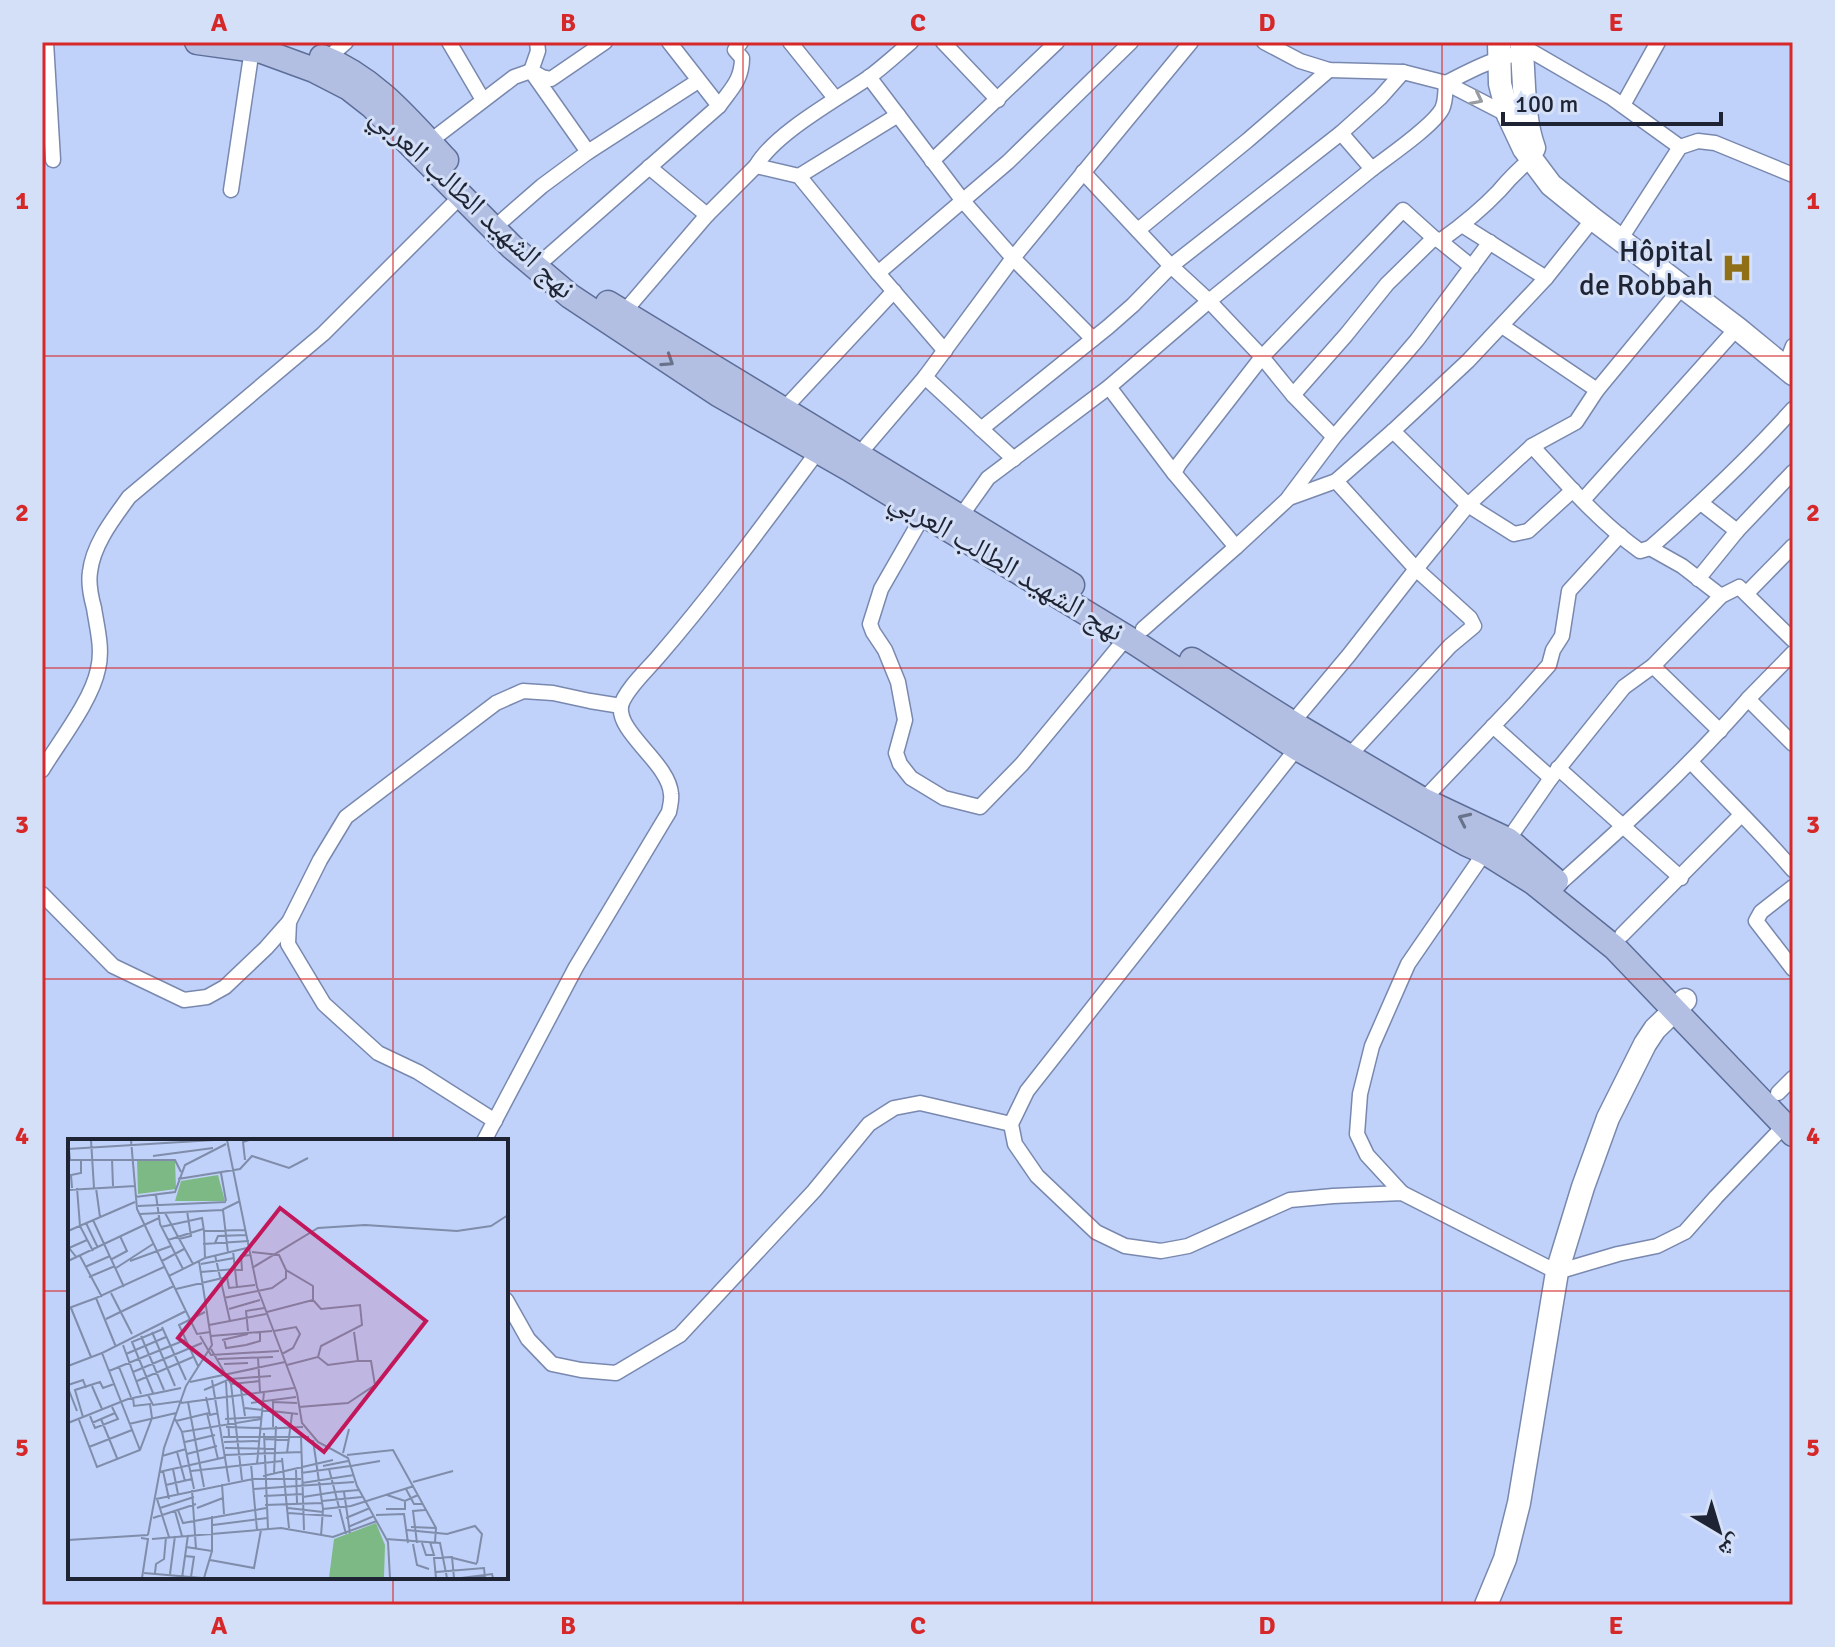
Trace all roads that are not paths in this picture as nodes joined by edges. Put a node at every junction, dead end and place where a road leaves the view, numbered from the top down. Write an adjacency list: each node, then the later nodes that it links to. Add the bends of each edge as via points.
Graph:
1 (46, 42): 38 (street)
2 (197, 42): 17 (main road, نهج الشهيد الطالب العربي)
3 (346, 42): 19 (street)
4 (449, 42): 27 (street)
5 (537, 42): 21 (street)
6 (605, 42): 21 (street, via 551,79)
7 (669, 42): 24 (street)
8 (741, 42): 30 (street, via 735,50 742,58 742,71)
9 (790, 42): 26 (street)
10 (911, 42): 23 (street)
11 (943, 42): 28 (street)
12 (1057, 42): 28 (street)
13 (1131, 42): 49 (street)
14 (1191, 42): 43 (street)
15 (1264, 42): 20 (street)
16 (1658, 42): 29 (street)
17 (263, 46): 19 (main road, نهج الشهيد الطالب العربي); 47 (street)
18 (1518, 48): 25 (street); 29 (street); 32 (street, via 1500,84); 46 (street, via 1532,145)
19 (320, 64): 34 (main road, نهج الشهيد الطالب العربي, via 354,72 383,93); 48 (main road, نهج الشهيد الطالب العربي, via 372,106)
20 (1329, 70): 22 (street); 54 (street)
21 (531, 71): 27 (street); 36 (street)
22 (1403, 72): 25 (street); 33 (street)
23 (869, 77): 26 (street); 31 (street)
24 (698, 81): 30 (street); 36 (street)
25 (1446, 83): 32 (street, one-way to 32); 42 (street, via 1441,111)
26 (835, 98): 40 (street, via 794,128)
27 (483, 100): 34 (street)
28 (998, 100): 39 (street)
29 (1623, 105): 35 (street)
30 (719, 106): 41 (street)
31 (898, 115): 39 (street); 45 (street)
32 (1508, 115): 37 (street)
33 (1341, 133): 42 (street); 60 (street)
34 (429, 142): 52 (main road, نهج الشهيد الطالب العربي)
35 (1680, 147): 44 (street, via 1715,143); 56 (street)
36 (588, 152): 52 (street)
37 (1531, 159): 46 (street); 53 (street)
38 (53, 160)
39 (932, 161): 49 (street)
40 (756, 166): 45 (street); 50 (street)
41 (649, 167): 50 (street); 58 (street)
42 (1372, 169): 66 (street)
43 (1083, 172): 54 (street); 59 (street)
44 (1793, 175)
45 (799, 176): 62 (street)
46 (1551, 185): 51 (street)
47 (231, 190)
48 (461, 196): 84 (main road, نهج الشهيد الطالب العربي, one-way to 84, via 570,296 718,394); 118 (street, via 323,334 129,497 109,526 90,571 100,641 93,688)
49 (963, 201): 59 (street); 62 (street)
50 (707, 215): 67 (street)
51 (1593, 219): 56 (street); 63 (street)
52 (503, 220): 58 (main road, نهج الشهيد الطالب العربي)
53 (1462, 225): 55 (street); 57 (street)
54 (1138, 230): 60 (street)
55 (1437, 240): 61 (street); 72 (street, via 1403,210); 77 (street, via 1387,284)
56 (1620, 240): 64 (street)
57 (1490, 242): 61 (street); 63 (street)
58 (546, 258): 67 (main road, نهج الشهيد الطالب العربي)
59 (1013, 258): 70 (street); 71 (street)
60 (1171, 266): 66 (street); 70 (street)
61 (1472, 267): 82 (street)
62 (878, 273): 65 (street)
63 (1546, 278): 68 (street)
64 (1682, 287): 69 (street); 76 (street)
65 (894, 291): 71 (street); 79 (street)
66 (1209, 301): 72 (street); 75 (street)
67 (624, 312): 79 (main road, نهج الشهيد الطالب العربي)
68 (1502, 326): 76 (street); 81 (street)
69 (1737, 328): 73 (street); 90 (street)
70 (1093, 339): 80 (street)
71 (945, 351): 74 (street)
72 (1262, 357): 77 (street); 88 (street)
73 (1790, 362)
74 (925, 377): 80 (street); 86 (street)
75 (1109, 387): 85 (street); 88 (street)
76 (1597, 390): 83 (street, via 1576,422)
77 (1293, 395): 82 (street)
78 (1793, 409): 92 (street)
79 (783, 410): 86 (main road, نهج الشهيد الطالب العربي)
80 (981, 429): 85 (street)
81 (1393, 431): 89 (street); 93 (street)
82 (1334, 437): 91 (street)
83 (1532, 446): 90 (street); 93 (street)
84 (818, 451): 86 (main road, نهج الشهيد الطالب العربي); 110 (street)
85 (1014, 459): 95 (street, via 988,478)
86 (853, 462): 94 (main road, نهج الشهيد الطالب العربي); 95 (main road, نهج الشهيد الطالب العربي)
87 (1793, 472): 96 (street)
88 (1174, 473): 99 (street)
89 (1336, 481): 91 (street); 101 (street)
90 (1578, 495): 93 (street, via 1528,531 1514,534); 97 (street)
91 (1289, 498): 99 (street)
92 (1701, 503): 96 (street); 100 (street)
93 (1468, 505): 101 (street)
94 (924, 514): 105 (main road, نهج الشهيد الطالب العربي); 105 (street, via 881,589 870,624 898,682 905,720 896,753 900,764 911,778 944,798 980,807)
95 (961, 516): 105 (main road, نهج الشهيد الطالب العربي)
96 (1737, 531): 102 (street)
97 (1620, 535): 100 (street, via 1640,551); 112 (street, via 1569,591 1562,636 1549,665)
98 (1793, 546): 103 (street)
99 (1236, 547): 105 (street)
100 (1650, 548): 102 (street)
101 (1416, 569): 111 (street); 116 (street, via 1474,626)
102 (1698, 579): 104 (street)
103 (1747, 593): 104 (street, via 1739,587); 106 (street)
104 (1721, 596): 108 (street)
105 (1135, 633): 111 (main road, نهج الشهيد الطالب العربي); 115 (main road, نهج الشهيد الطالب العربي)
106 (1793, 640)
107 (1793, 653): 109 (street)
108 (1653, 666): 113 (street); 119 (street, via 1624,687)
109 (1748, 699): 113 (street); 114 (street)
110 (621, 706): 130 (street, via 523,691 496,703 346,817); 135 (street, via 624,723 669,783 669,812 576,967)
111 (1292, 723): 116 (main road, نهج الشهيد الطالب العربي)
112 (1493, 726): 119 (street); 120 (street)
113 (1720, 731): 117 (street)
114 (1793, 744)
115 (1297, 748): 124 (main road, نهج الشهيد الطالب العربي); 136 (street, via 1044,1068)
116 (1348, 757): 120 (main road, نهج الشهيد الطالب العربي)
117 (1691, 762): 121 (street); 122 (street)
118 (42, 770)
119 (1554, 773): 122 (street); 123 (street)
120 (1423, 800): 123 (main road, نهج الشهيد الطالب العربي, one-way to 120)
121 (1741, 815): 125 (street); 126 (street)
122 (1625, 826): 126 (street); 127 (street)
123 (1508, 840): 124 (street); 127 (main road, نهج الشهيد الطالب العربي)
124 (1485, 852): 133 (main road, نهج الشهيد الطالب العربي, via 1533,882); 138 (street, via 1408,964 1372,1046 1360,1094 1357,1134 1367,1155)
125 (1793, 870)
126 (1681, 878): 131 (street)
127 (1559, 884): 131 (main road, نهج الشهيد الطالب العربي)
128 (1793, 887): 132 (street, via 1756,921)
129 (42, 894): 130 (street, via 113,966 184,1000 207,997 225,987)
130 (289, 922): 135 (street, via 288,944 324,1004 378,1053)
131 (1622, 935): 133 (main road, نهج الشهيد الطالب العربي)
132 (1793, 969)
133 (1684, 1011): 134 (main road, نهج الشهيد الطالب العربي); 139 (street, via 1655,1029 1636,1060 1608,1118)
134 (1788, 1108): 139 (street, via 1685,1232 1657,1246)
135 (495, 1121): 137 (street)
136 (1011, 1124): 138 (street, via 1015,1144 1037,1176 1096,1232 1125,1246 1161,1251 1188,1246 1290,1200); 140 (street, via 920,1103 894,1108 869,1124 680,1335 616,1373 552,1364 528,1339)
137 (485, 1139)
138 (1402, 1193): 139 (street)
139 (1557, 1272): 141 (street, via 1519,1503)
140 (508, 1304)
141 (1486, 1605)

